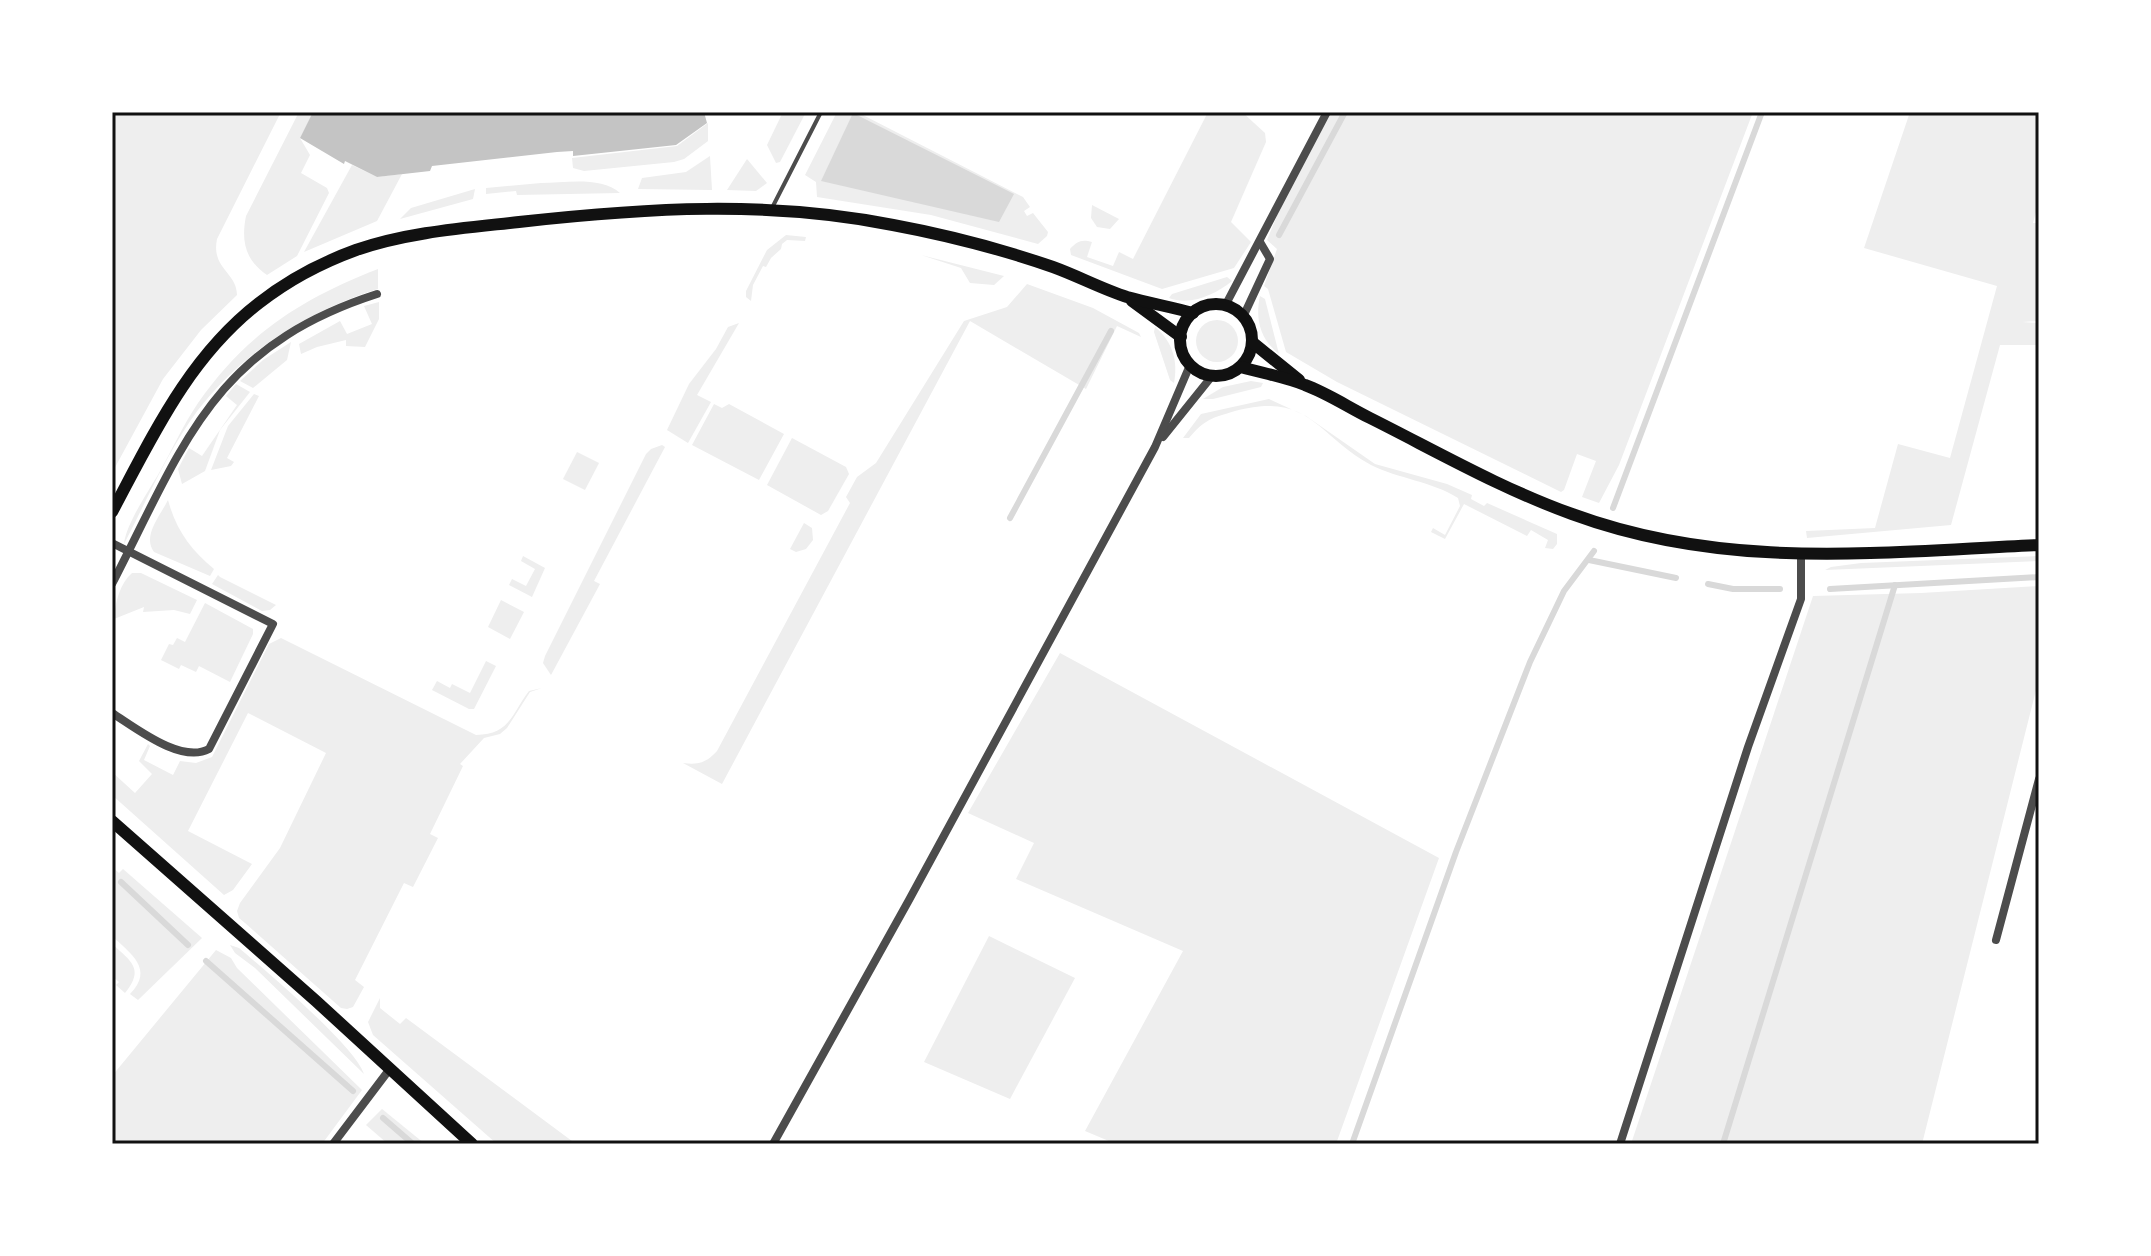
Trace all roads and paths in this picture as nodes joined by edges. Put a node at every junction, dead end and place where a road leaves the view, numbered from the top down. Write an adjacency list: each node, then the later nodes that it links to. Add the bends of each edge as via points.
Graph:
1 (821, 112): 3 (lane)
2 (1327, 112): 4 (street)
3 (771, 210): 6 (main road, via 890,224 955,238 1053,267); 17 (main road, via 632,210 492,225 394,239 331,260 259,303 222,336 189,374)
4 (1258, 246): 7 (street); 9 (street, via 1270,259)
5 (377, 294): 20 (street, via 288,334 255,356 218,394 183,445)
6 (1126, 296): 8 (main road); 10 (main road)
7 (1225, 306): 8 (main road, via 1214,304); 9 (main road)
8 (1193, 313): 10 (main road)
9 (1243, 317): 11 (main road)
10 (1181, 337): 12 (main road)
11 (1252, 342): 13 (main road); 15 (main road)
12 (1190, 365): 14 (main road); 16 (street)
13 (1241, 367): 14 (main road); 15 (main road)
14 (1212, 376): 16 (street)
15 (1305, 385): 21 (main road, via 1504,486 1603,525 1696,547)
16 (1155, 447): 30 (street)
17 (112, 512)
18 (112, 543): 20 (street)
19 (2039, 545): 21 (main road)
20 (129, 551): 22 (street); 23 (street, via 273,624 209,749 184,753)
21 (1801, 555): 31 (street, via 1801,599)
22 (112, 584)
23 (112, 713)
24 (2039, 779): 26 (street)
25 (112, 821): 27 (main road)
26 (1996, 940)
27 (389, 1070): 28 (street); 29 (main road)
28 (333, 1144)
29 (472, 1144)
30 (773, 1144)
31 (1620, 1144)

